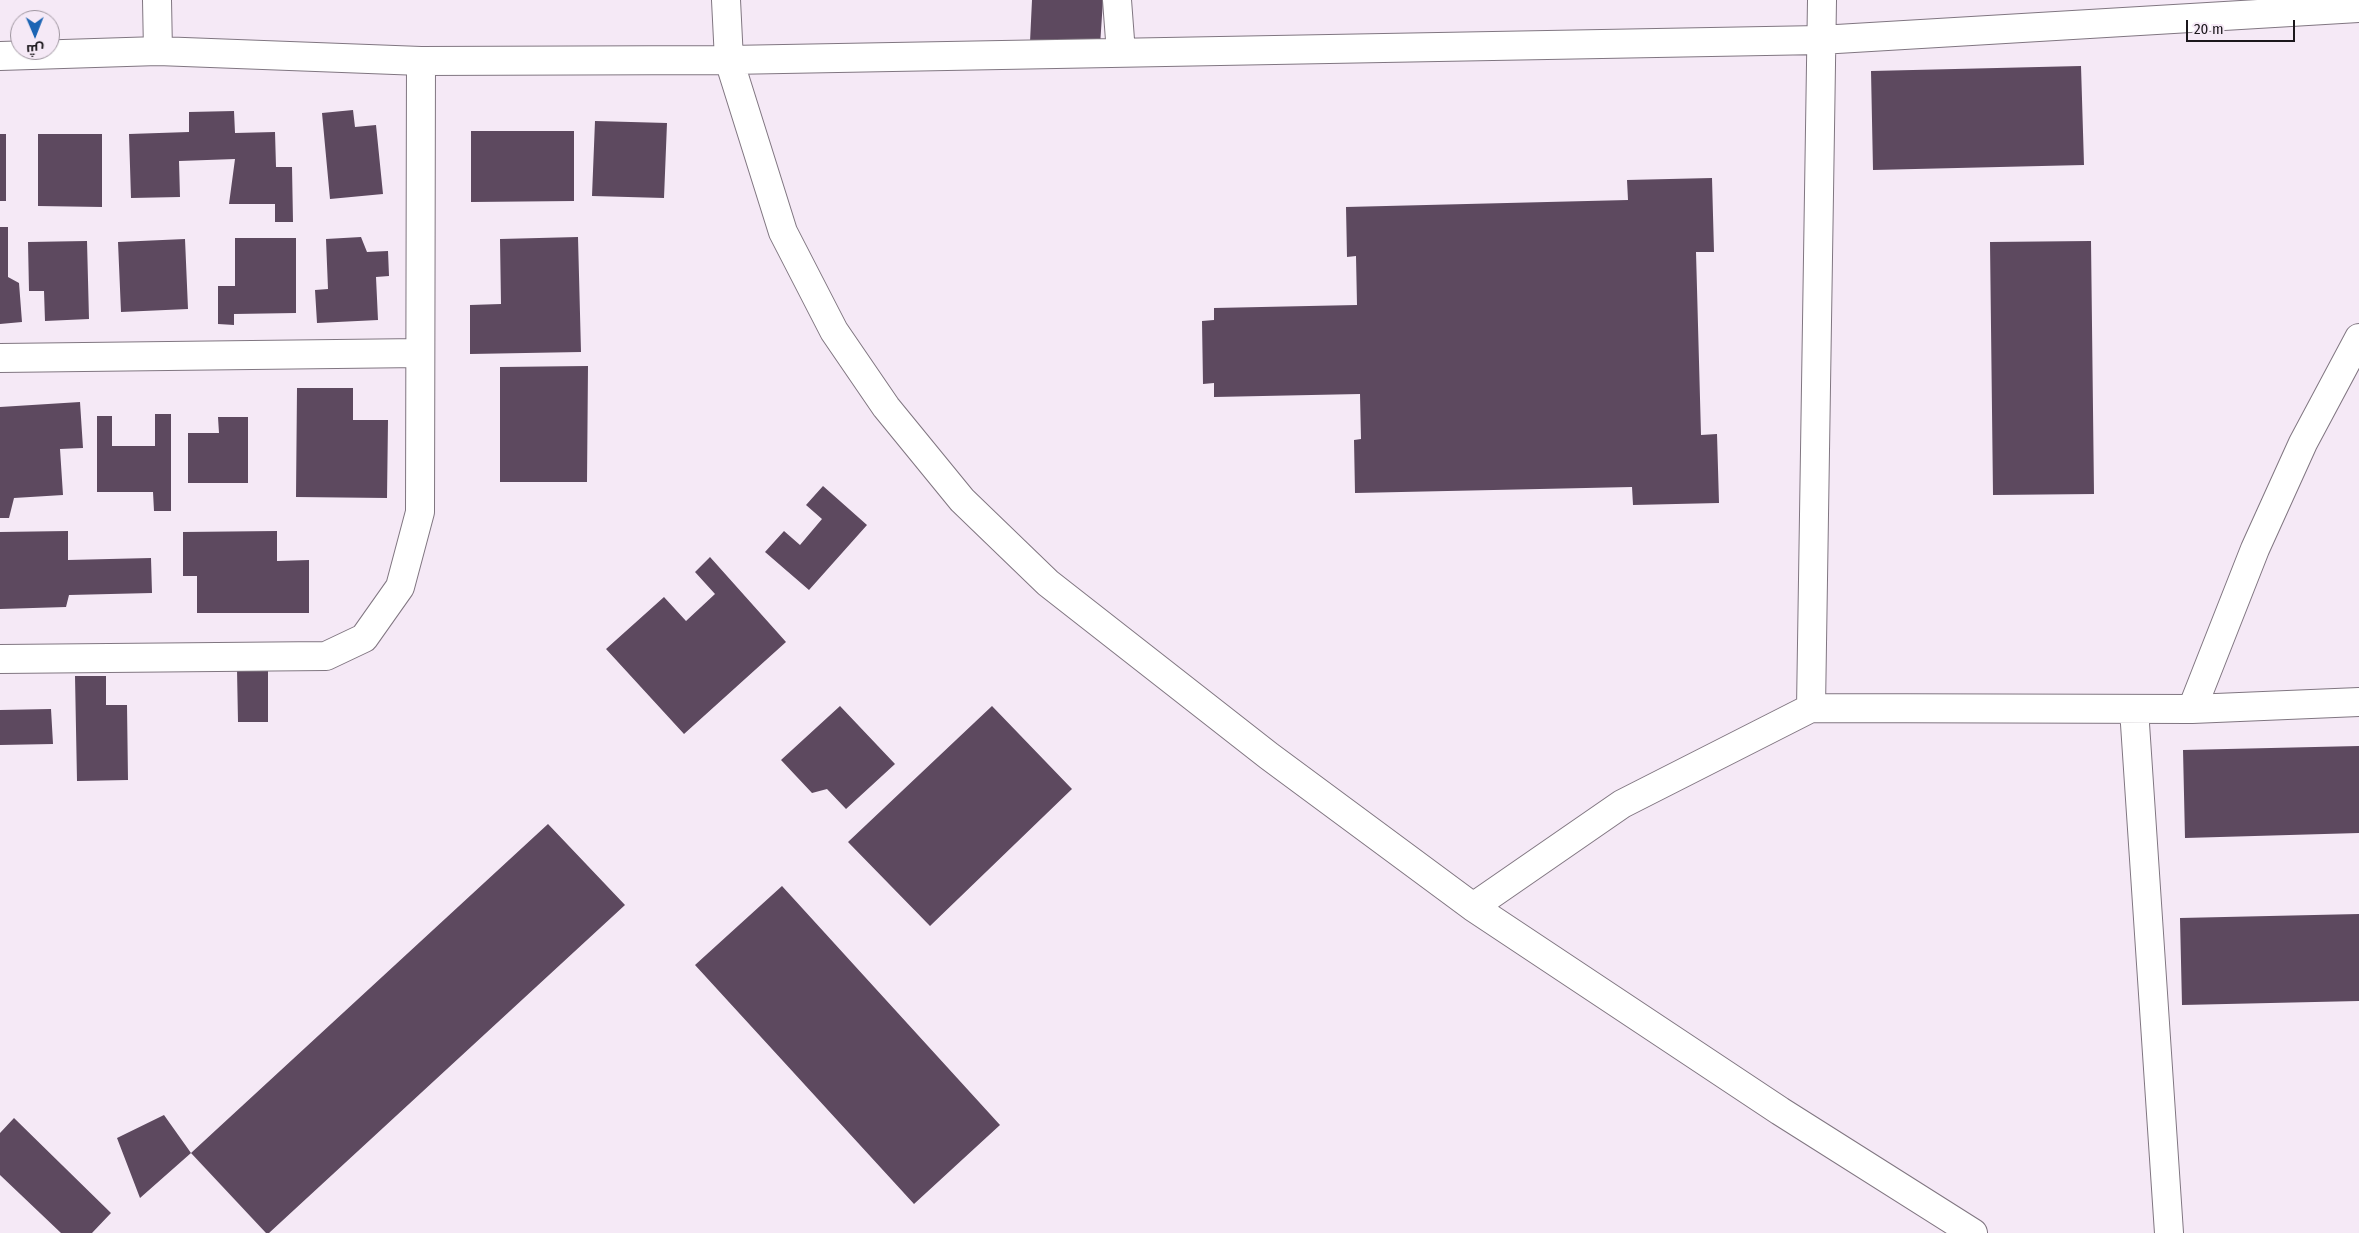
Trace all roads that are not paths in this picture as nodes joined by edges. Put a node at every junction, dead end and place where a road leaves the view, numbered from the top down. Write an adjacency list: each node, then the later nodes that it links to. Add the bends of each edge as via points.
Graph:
1 (156, 0): 8 (street)
2 (726, 0): 11 (street)
3 (1118, 0): 9 (street)
4 (1822, 0): 7 (street)
5 (2359, 8): 6 (street)
6 (2126, 11): 7 (street)
7 (1820, 40): 9 (street); 18 (street)
8 (158, 51): 10 (street); 12 (street)
9 (1120, 53): 11 (street)
10 (0, 56)
11 (729, 60): 12 (street); 21 (street, via 783,232 834,331 886,407 962,500 1048,584 1269,756)
12 (421, 61): 14 (street)
13 (2359, 338): 20 (street, via 2303,443 2259,540)
14 (420, 353): 15 (street); 16 (street, via 420,512 400,587 364,638 326,656)
15 (0, 358)
16 (0, 659)
17 (2359, 702): 20 (street)
18 (1811, 708): 19 (street); 21 (street, via 1622,804)
19 (2134, 708): 20 (street); 23 (street)
20 (2192, 709)
21 (1473, 907): 22 (street)
22 (1973, 1233)
23 (2169, 1233)

